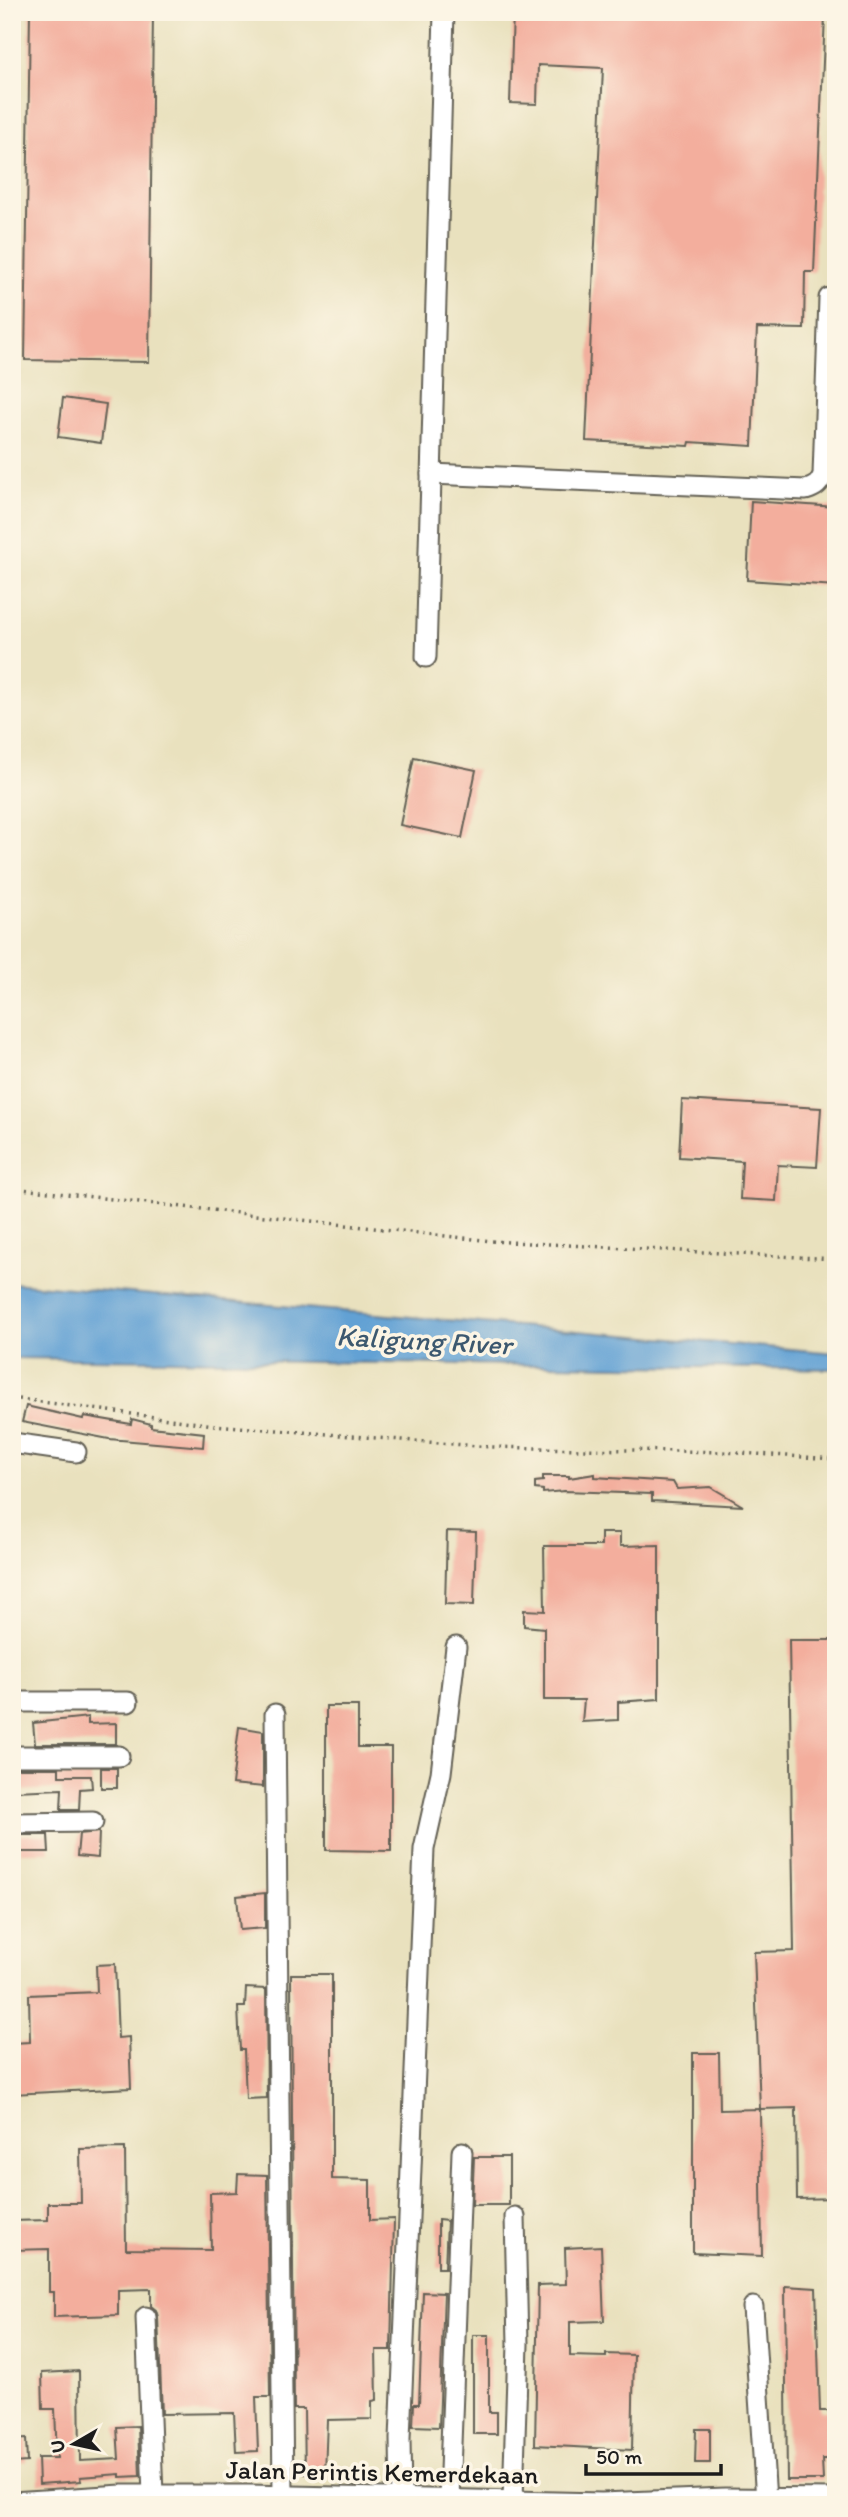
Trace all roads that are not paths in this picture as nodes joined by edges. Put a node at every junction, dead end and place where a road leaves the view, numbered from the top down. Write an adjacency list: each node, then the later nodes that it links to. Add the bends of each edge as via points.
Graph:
1 (444, 12): 3 (street)
2 (829, 298): 3 (street, via 823,475 814,488)
3 (431, 474): 4 (street)
4 (426, 657)
5 (12, 1443): 6 (street)
6 (76, 1452)
7 (456, 1647): 21 (street, via 441,1773 424,1849)
8 (12, 1702): 9 (street)
9 (128, 1702)
10 (275, 1714): 20 (street)
11 (12, 1756): 12 (street)
12 (119, 1756)
13 (93, 1822): 14 (street)
14 (12, 1823)
15 (462, 2152): 22 (street)
16 (516, 2217): 26 (street)
17 (753, 2307): 27 (street)
18 (146, 2317): 19 (street)
19 (153, 2495): 24 (street, Jalan Perintis Kemerdekaan); 25 (street, Jalan Perintis Kemerdekaan)
20 (284, 2496): 25 (street, Jalan Perintis Kemerdekaan); 28 (street, Jalan Perintis Kemerdekaan)
21 (401, 2498): 22 (street, Jalan Perintis Kemerdekaan); 28 (street, Jalan Perintis Kemerdekaan)
22 (449, 2498): 31 (street, Jalan Perintis Kemerdekaan)
23 (836, 2498): 27 (street, Jalan Perintis Kemerdekaan)
24 (122, 2500): 30 (street, Jalan Perintis Kemerdekaan)
25 (248, 2500)
26 (513, 2500): 31 (street, Jalan Perintis Kemerdekaan); 32 (street, Jalan Perintis Kemerdekaan)
27 (766, 2500): 29 (street, Jalan Perintis Kemerdekaan)
28 (363, 2501)
29 (725, 2501): 32 (street, Jalan Perintis Kemerdekaan)
30 (12, 2502)
31 (483, 2502)
32 (602, 2504)

